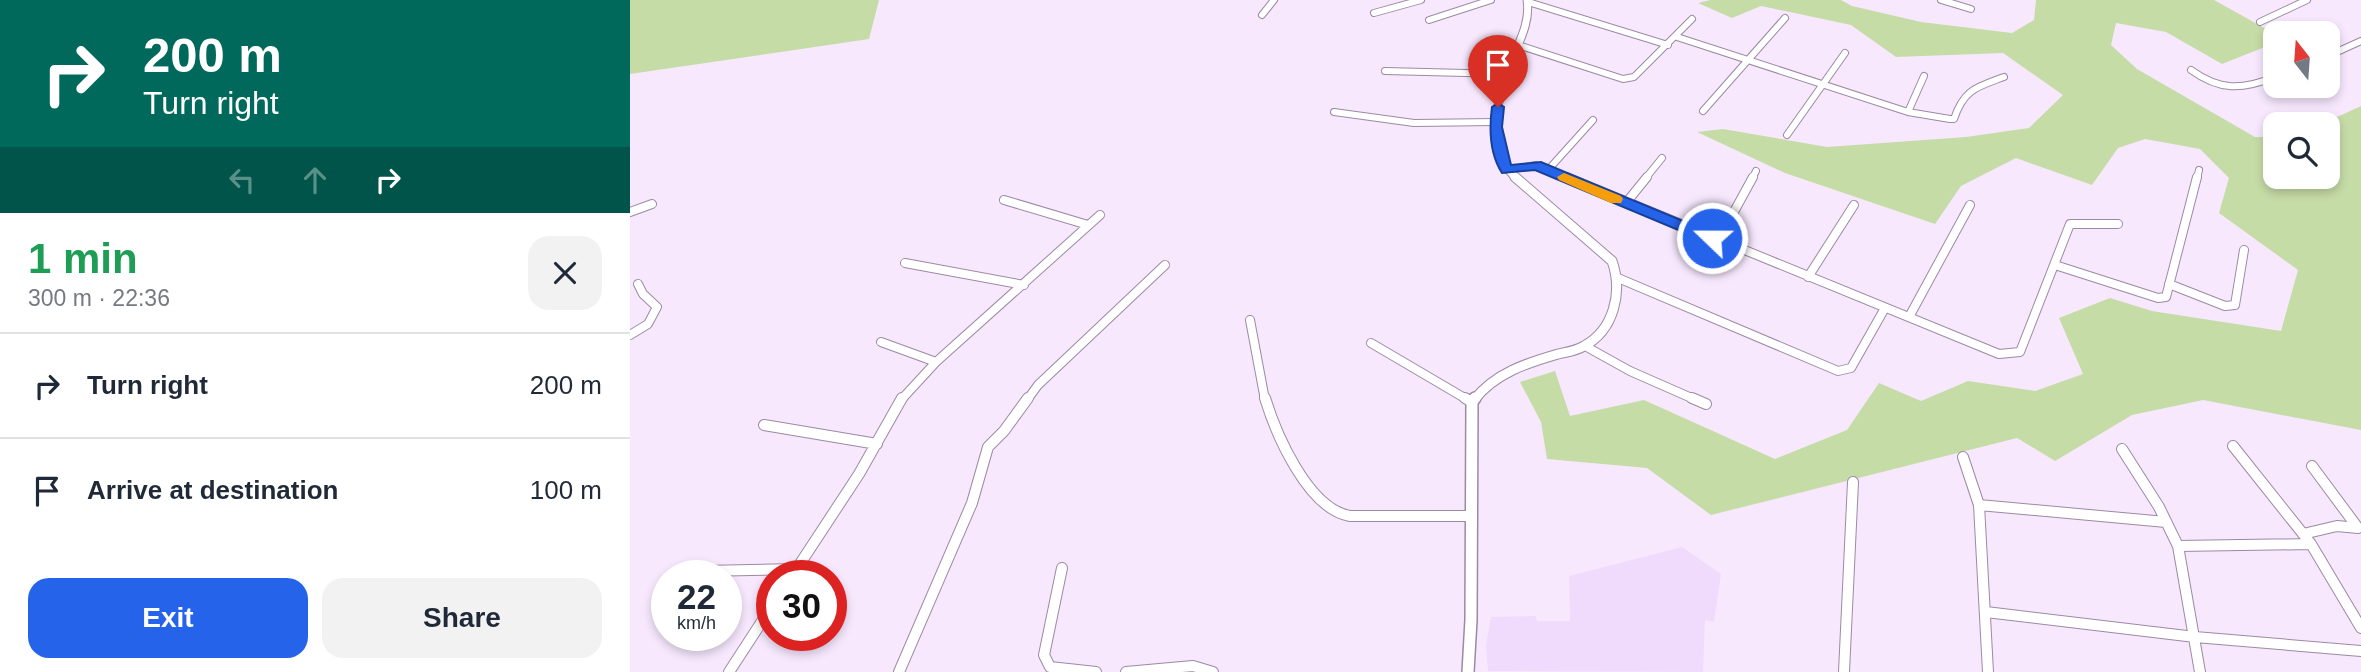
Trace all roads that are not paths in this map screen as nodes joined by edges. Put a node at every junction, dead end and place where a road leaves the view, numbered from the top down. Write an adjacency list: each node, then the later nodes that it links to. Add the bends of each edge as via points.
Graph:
1 (1274, 0): 9 (street)
2 (1422, 0): 8 (street)
3 (1491, 0): 12 (street)
4 (1941, 0): 7 (street)
5 (2307, 0): 13 (street)
6 (1528, 1): 16 (street, via 1530,13); 17 (street)
7 (1971, 9)
8 (1374, 13)
9 (1262, 15)
10 (1785, 18): 20 (street)
11 (1692, 19): 14 (street)
12 (1429, 20)
13 (2260, 22)
14 (1677, 37): 17 (street); 20 (street)
15 (2361, 41): 18 (street)
16 (1518, 45): 17 (street, via 1623,79 1634,77); 23 (street)
17 (1668, 45)
18 (2340, 51)
19 (1845, 53): 27 (street)
20 (1748, 59): 27 (street); 28 (street)
21 (2191, 70): 26 (street, via 2208,83 2232,89)
22 (1385, 71): 23 (street)
23 (1506, 74): 32 (street)
24 (1924, 76): 30 (street)
25 (2004, 77): 30 (street, via 1966,93 1954,119)
26 (2263, 82)
27 (1823, 84): 30 (street); 33 (street)
28 (1703, 111)
29 (1334, 112): 32 (street, via 1414,122)
30 (1908, 112)
31 (1593, 120): 36 (street)
32 (1496, 122): 35 (street)
33 (1787, 135)
34 (1662, 158): 40 (street)
35 (1507, 170): 36 (street, via 1536,165); 54 (street, via 1612,261)
36 (1548, 170): 40 (street)
37 (2199, 170): 55 (street)
38 (1756, 171): 48 (street)
39 (1004, 200): 47 (street)
40 (1626, 203): 48 (street)
41 (652, 204): 44 (street)
42 (1854, 205): 53 (street)
43 (1970, 205): 59 (street)
44 (630, 212)
45 (1100, 215): 47 (street)
46 (2118, 224): 52 (street, via 2070,224)
47 (1088, 225): 57 (street)
48 (1718, 241): 53 (street)
49 (2245, 250): 55 (street, via 2235,305 2225,306)
50 (905, 263): 57 (street)
51 (1165, 265): 90 (street, via 1038,385 988,447 972,503)
52 (2055, 265): 55 (street, via 2162,299); 59 (street, via 2020,352 1999,354)
53 (1808, 277): 58 (street)
54 (1618, 278): 58 (street, via 1838,370 1851,368); 64 (street, via 1617,300 1609,318)
55 (2169, 284)
56 (638, 285): 61 (street, via 657,307 648,324)
57 (1024, 285): 65 (street)
58 (1885, 308): 59 (street)
59 (1909, 317)
60 (1250, 320): 76 (street, via 1255,363 1273,426 1306,483 1337,513)
61 (630, 335)
62 (881, 342): 65 (street)
63 (1371, 342): 66 (street)
64 (1585, 346): 66 (street, via 1496,378); 67 (street)
65 (936, 362): 69 (street, via 904,395)
66 (1472, 402): 76 (street)
67 (1706, 404)
68 (764, 425): 69 (street)
69 (877, 444): 82 (street)
70 (2233, 446): 79 (street)
71 (2122, 449): 77 (street)
72 (1963, 457): 75 (street)
73 (2312, 466): 78 (street)
74 (1853, 482): 95 (street)
75 (1979, 505): 77 (street); 84 (street)
76 (1470, 516): 94 (street)
77 (2166, 522): 81 (street)
78 (2360, 529): 79 (street, via 2337,526)
79 (2303, 534): 80 (street)
80 (2311, 544): 81 (street); 85 (street)
81 (2178, 547): 87 (street)
82 (802, 560)
83 (1062, 568): 91 (street, via 1044,655 1050,667)
84 (1986, 612): 87 (street); 96 (street)
85 (2361, 628)
86 (756, 631): 89 (street)
87 (2195, 637): 88 (street); 97 (street)
88 (2361, 651)
89 (729, 672)
90 (899, 672)
91 (1096, 672)
92 (1126, 672): 93 (street, via 1193,666)
93 (1213, 672)
94 (1468, 672)
95 (1844, 672)
96 (1988, 672)
97 (2200, 672)

